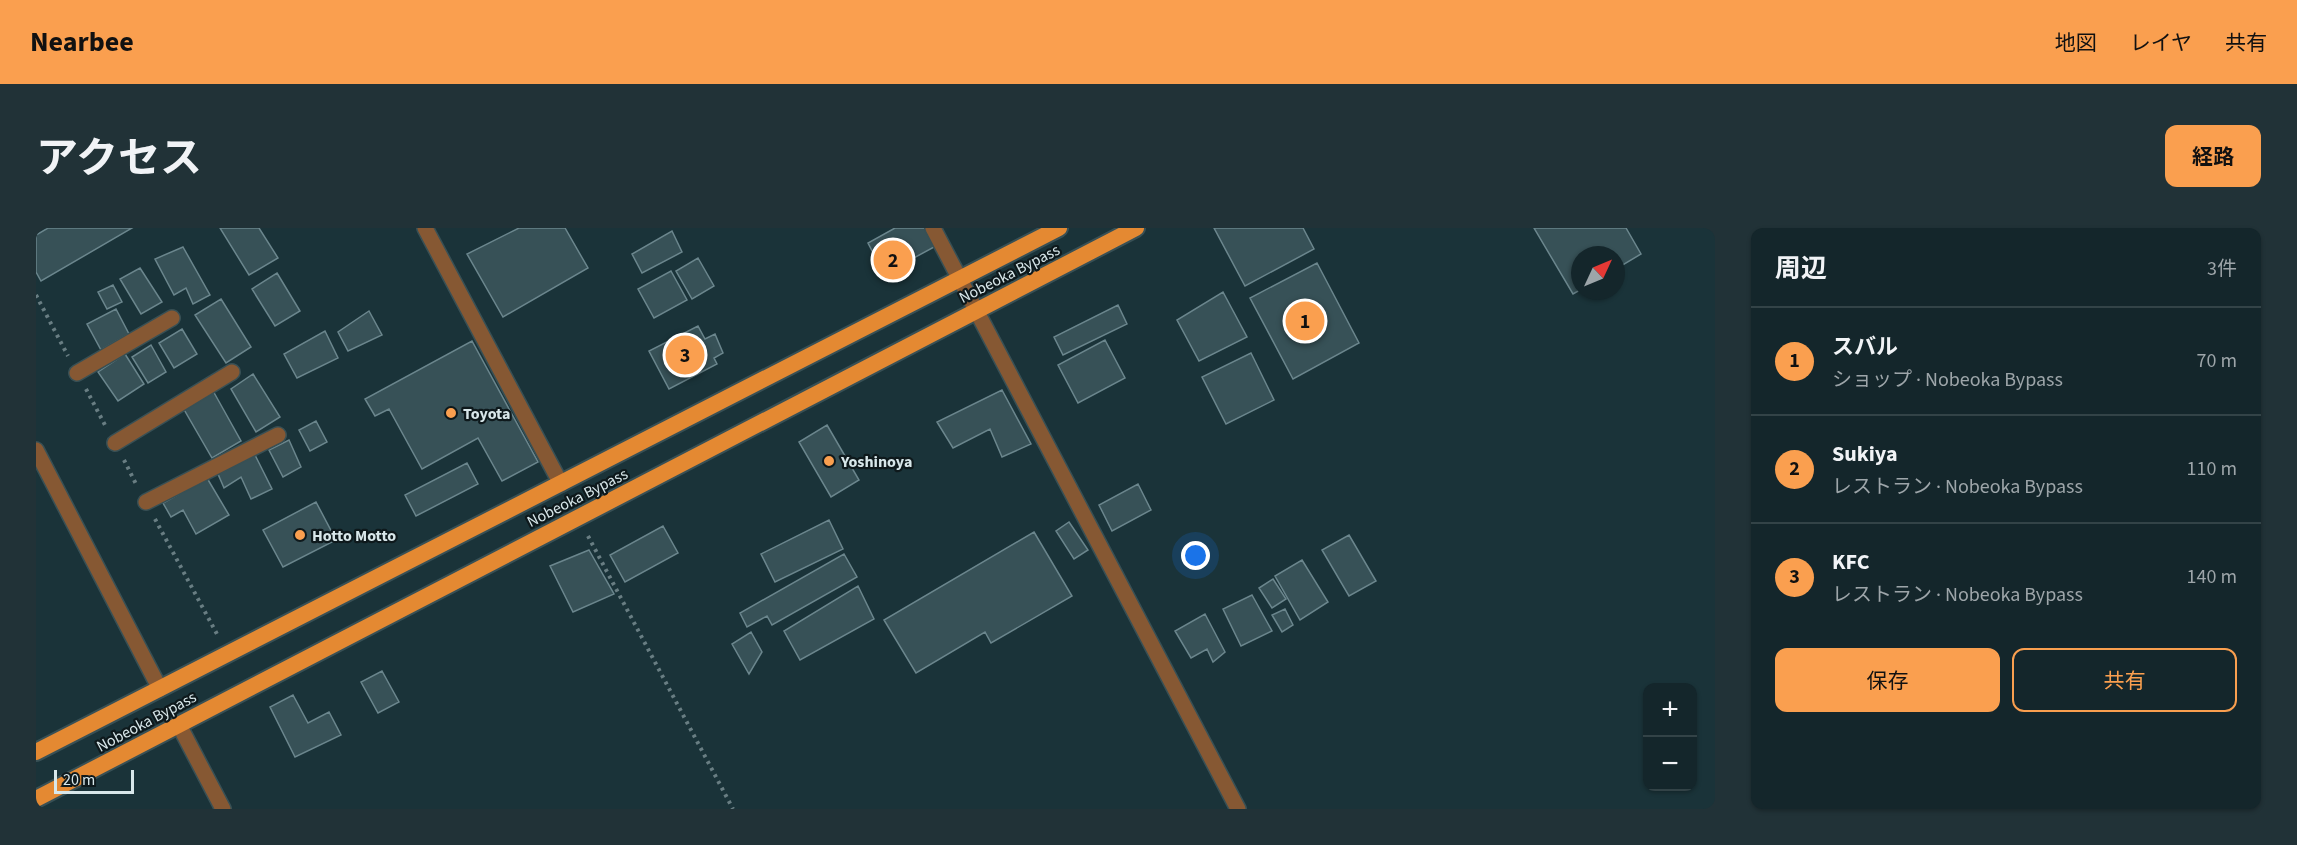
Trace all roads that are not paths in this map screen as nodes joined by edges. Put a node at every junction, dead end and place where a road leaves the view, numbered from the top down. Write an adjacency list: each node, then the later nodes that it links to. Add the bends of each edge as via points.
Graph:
1 (425, 228): 13 (street)
2 (933, 228): 5 (street)
3 (1059, 228): 5 (highway, Nobeoka Bypass)
4 (1136, 228): 6 (highway, Nobeoka Bypass)
5 (960, 280): 6 (street); 13 (highway, Nobeoka Bypass)
6 (975, 310): 16 (highway, Nobeoka Bypass); 20 (street)
7 (172, 318): 9 (street)
8 (232, 372): 11 (street)
9 (77, 373)
10 (278, 435): 14 (street)
11 (114, 443)
12 (36, 450): 15 (street)
13 (561, 484): 15 (highway, Nobeoka Bypass)
14 (146, 501)
15 (160, 689): 17 (highway, Nobeoka Bypass)
16 (179, 725): 18 (highway, Nobeoka Bypass); 19 (street)
17 (36, 752)
18 (36, 799)
19 (223, 809)
20 (1238, 809)

